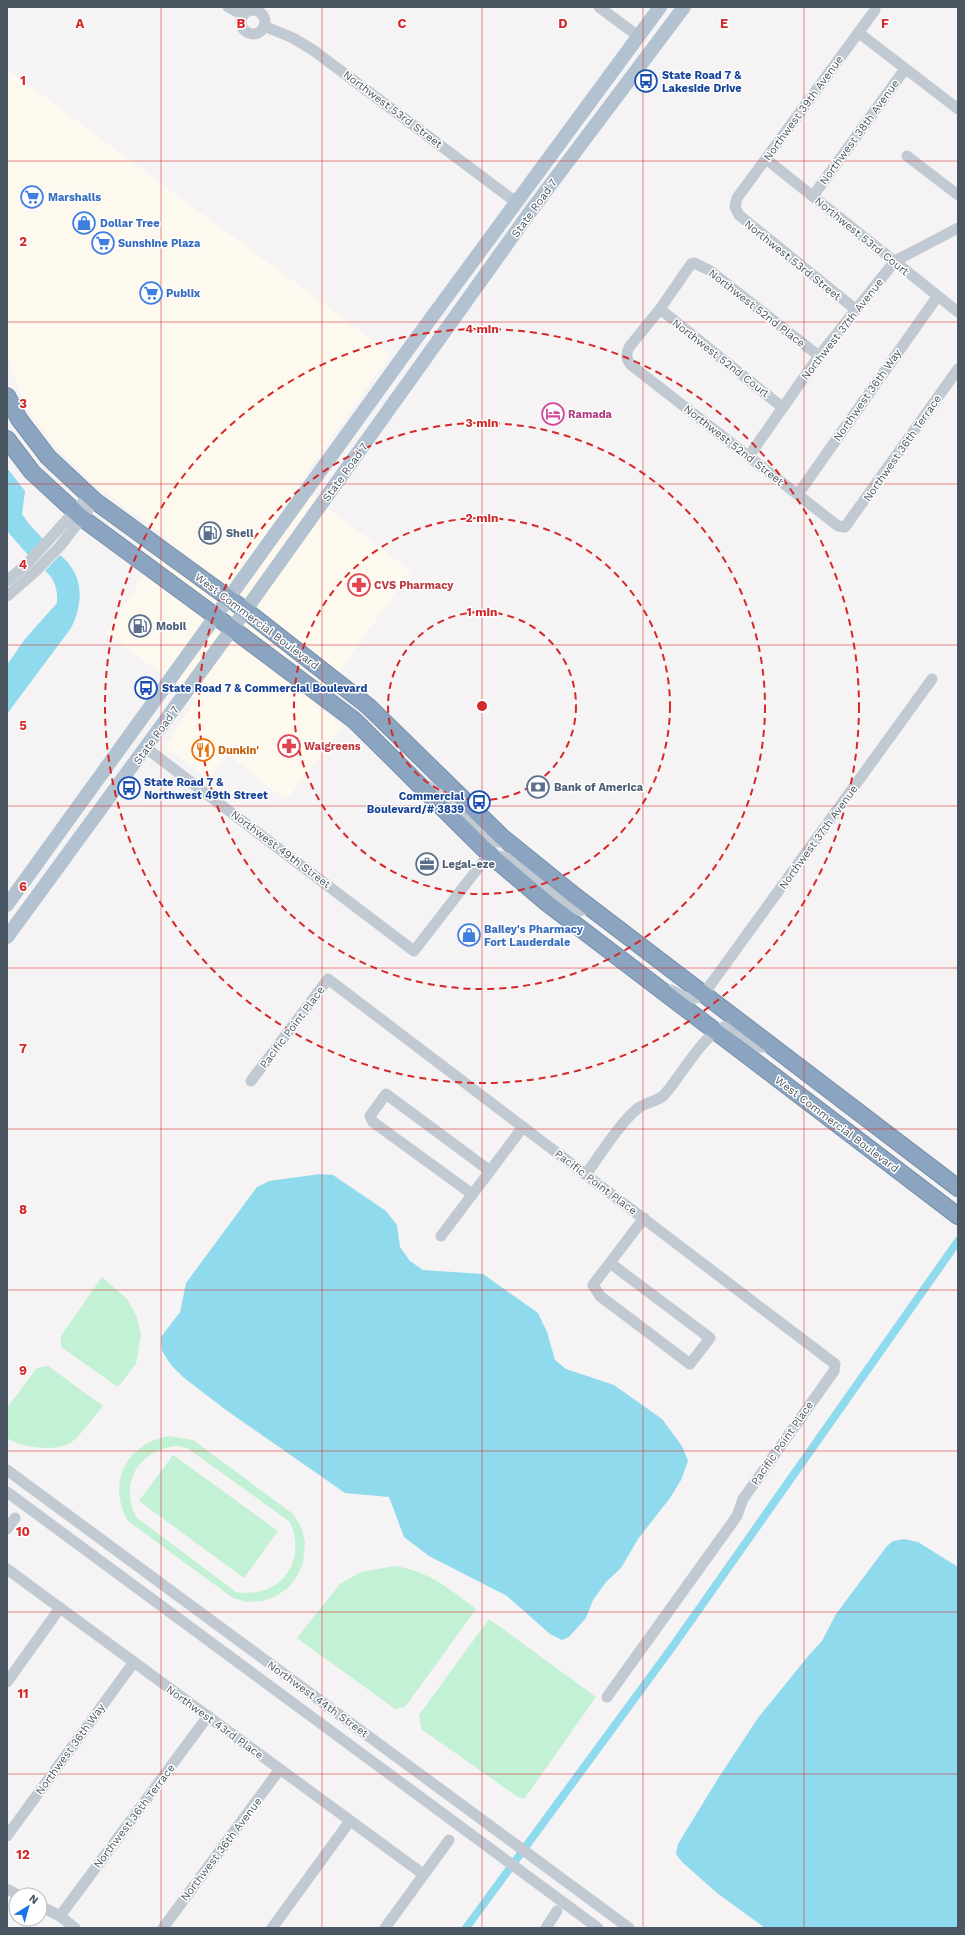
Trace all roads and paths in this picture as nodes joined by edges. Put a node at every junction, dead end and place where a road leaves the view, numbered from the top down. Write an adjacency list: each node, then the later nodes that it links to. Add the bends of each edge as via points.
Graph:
1 (228, 7): 6 (street)
2 (599, 7): 9 (street)
3 (660, 7): 9 (main road, State Road 7)
4 (684, 7): 10 (main road, State Road 7)
5 (875, 10): 8 (street, Northwest 39th Avenue)
6 (243, 15): 7 (street, via 257,11 264,18); 7 (street, via 241,23 247,32 254,33 262,30)
7 (264, 26): 18 (street, Northwest 53rd Street, via 313,50)
8 (859, 33): 11 (street); 14 (street, Northwest 39th Avenue)
9 (638, 36): 10 (main road, via 644,49); 15 (main road, State Road 7)
10 (642, 61): 20 (main road, State Road 7)
11 (905, 69): 12 (street); 17 (street, Northwest 38th Avenue)
12 (958, 109)
13 (907, 156): 16 (street)
14 (766, 159): 17 (street, Northwest 53rd Court); 19 (street, Northwest 39th Avenue, via 737,198)
15 (534, 177): 18 (main road, State Road 7); 20 (main road, via 529,193)
16 (958, 195)
17 (813, 196): 23 (street, Northwest 53rd Court)
18 (516, 202): 22 (main road, via 520,209 520,218); 28 (main road, State Road 7)
19 (735, 208): 26 (street, Northwest 53rd Street, via 739,215)
20 (530, 212): 22 (main road, State Road 7)
21 (958, 228): 23 (street, Northwest 37th Avenue)
22 (516, 233): 31 (main road, State Road 7)
23 (895, 261): 24 (street, Northwest 53rd Court); 26 (street, Northwest 37th Avenue)
24 (937, 297): 27 (street, Northwest 53rd Court); 36 (street, Northwest 36th Way)
25 (660, 309): 29 (street, Northwest 52nd Place, via 694,263 709,270); 33 (street, Northwest 52nd Court); 35 (street, Northwest 52nd Street, via 630,346 626,358 631,365)
26 (855, 310): 29 (street, Northwest 37th Avenue)
27 (958, 312)
28 (415, 340): 31 (main road, via 411,356); 43 (main road, State Road 7)
29 (819, 356): 33 (street, Northwest 37th Avenue)
30 (958, 369): 39 (street, Northwest 36th Terrace)
31 (417, 372): 44 (main road, State Road 7)
32 (7, 396): 37 (highway, West Commercial Boulevard, via 19,419 48,456)
33 (782, 406): 35 (street, Northwest 37th Avenue)
34 (7, 439): 38 (highway, West Commercial Boulevard, via 32,472)
35 (749, 456): 36 (street, Northwest 52nd Street)
36 (798, 494): 39 (street, Northwest 52nd Street, via 838,526)
37 (92, 498): 38 (street); 43 (highway, West Commercial Boulevard)
38 (78, 515): 40 (street, via 50,540); 40 (street, via 60,546); 45 (highway, West Commercial Boulevard)
39 (845, 527)
40 (33, 566): 41 (street); 42 (street)
41 (7, 581)
42 (8, 594)
43 (227, 597): 44 (highway, West Commercial Boulevard); 45 (main road, State Road 7)
44 (245, 610): 46 (main road, State Road 7); 50 (highway, West Commercial Boulevard, via 368,706)
45 (214, 615): 46 (highway, West Commercial Boulevard); 52 (main road, State Road 7)
46 (232, 629): 48 (main road, State Road 7); 49 (highway, West Commercial Boulevard, via 354,720)
47 (932, 679): 56 (street, Northwest 37th Avenue)
48 (146, 748): 51 (street, Northwest 49th Street, via 414,951); 54 (main road, State Road 7)
49 (421, 788): 50 (street, West Commercial Boulevard, via 425,785 436,791 489,840); 51 (highway, West Commercial Boulevard)
50 (511, 844): 53 (highway, West Commercial Boulevard)
51 (488, 854): 53 (street, via 508,858 571,907 580,911); 55 (highway, West Commercial Boulevard)
52 (7, 904)
53 (590, 908): 56 (highway, West Commercial Boulevard)
54 (7, 938)
55 (651, 982): 56 (street, West Commercial Boulevard, via 686,998 698,998); 57 (highway, West Commercial Boulevard)
56 (703, 995): 58 (highway, West Commercial Boulevard)
57 (716, 1031): 58 (street, West Commercial Boulevard, via 731,1026 760,1047); 62 (street, via 701,1046 663,1096 638,1108); 65 (highway, West Commercial Boulevard)
58 (773, 1048): 63 (highway, West Commercial Boulevard)
59 (252, 1081): 60 (street, Pacific Point Place, via 328,979)
60 (523, 1127): 61 (street); 62 (street, Pacific Point Place)
61 (490, 1171): 64 (street); 64 (street, via 386,1094 370,1116 373,1122)
62 (586, 1174): 66 (street, Pacific Point Place)
63 (958, 1188)
64 (472, 1194): 67 (street)
65 (958, 1216)
66 (644, 1218): 68 (street); 77 (street, Pacific Point Place, via 835,1364 834,1371 743,1499 737,1516)
67 (441, 1236)
68 (610, 1263): 68 (street, via 593,1285 600,1296 690,1364 710,1338)
69 (7, 1470): 84 (street, Northwest 44th Street)
70 (7, 1492): 85 (street, Northwest 44th Street)
71 (15, 1518): 72 (street)
72 (7, 1529)
73 (7, 1570): 74 (street, Northwest 43rd Place)
74 (60, 1608): 75 (street, Northwest 43rd Place); 76 (street)
75 (134, 1662): 78 (street, Northwest 43rd Place); 81 (street, Northwest 36th Way)
76 (7, 1682)
77 (607, 1697)
78 (208, 1716): 79 (street, Northwest 43rd Place); 88 (street, Northwest 36th Terrace)
79 (280, 1769): 80 (street, Northwest 43rd Place); 90 (street, Northwest 36th Avenue)
80 (350, 1821): 83 (street, Northwest 43rd Place); 91 (street)
81 (7, 1836)
82 (449, 1840): 83 (street)
83 (423, 1874): 92 (street)
84 (578, 1891): 85 (street); 95 (street, Northwest 44th Street)
85 (568, 1906): 94 (street, Northwest 44th Street)
86 (48, 1910): 88 (street)
87 (557, 1911): 93 (street)
88 (60, 1916): 89 (street)
89 (75, 1928)
90 (163, 1928)
91 (272, 1928)
92 (385, 1928)
93 (546, 1928)
94 (598, 1928)
95 (629, 1928)

